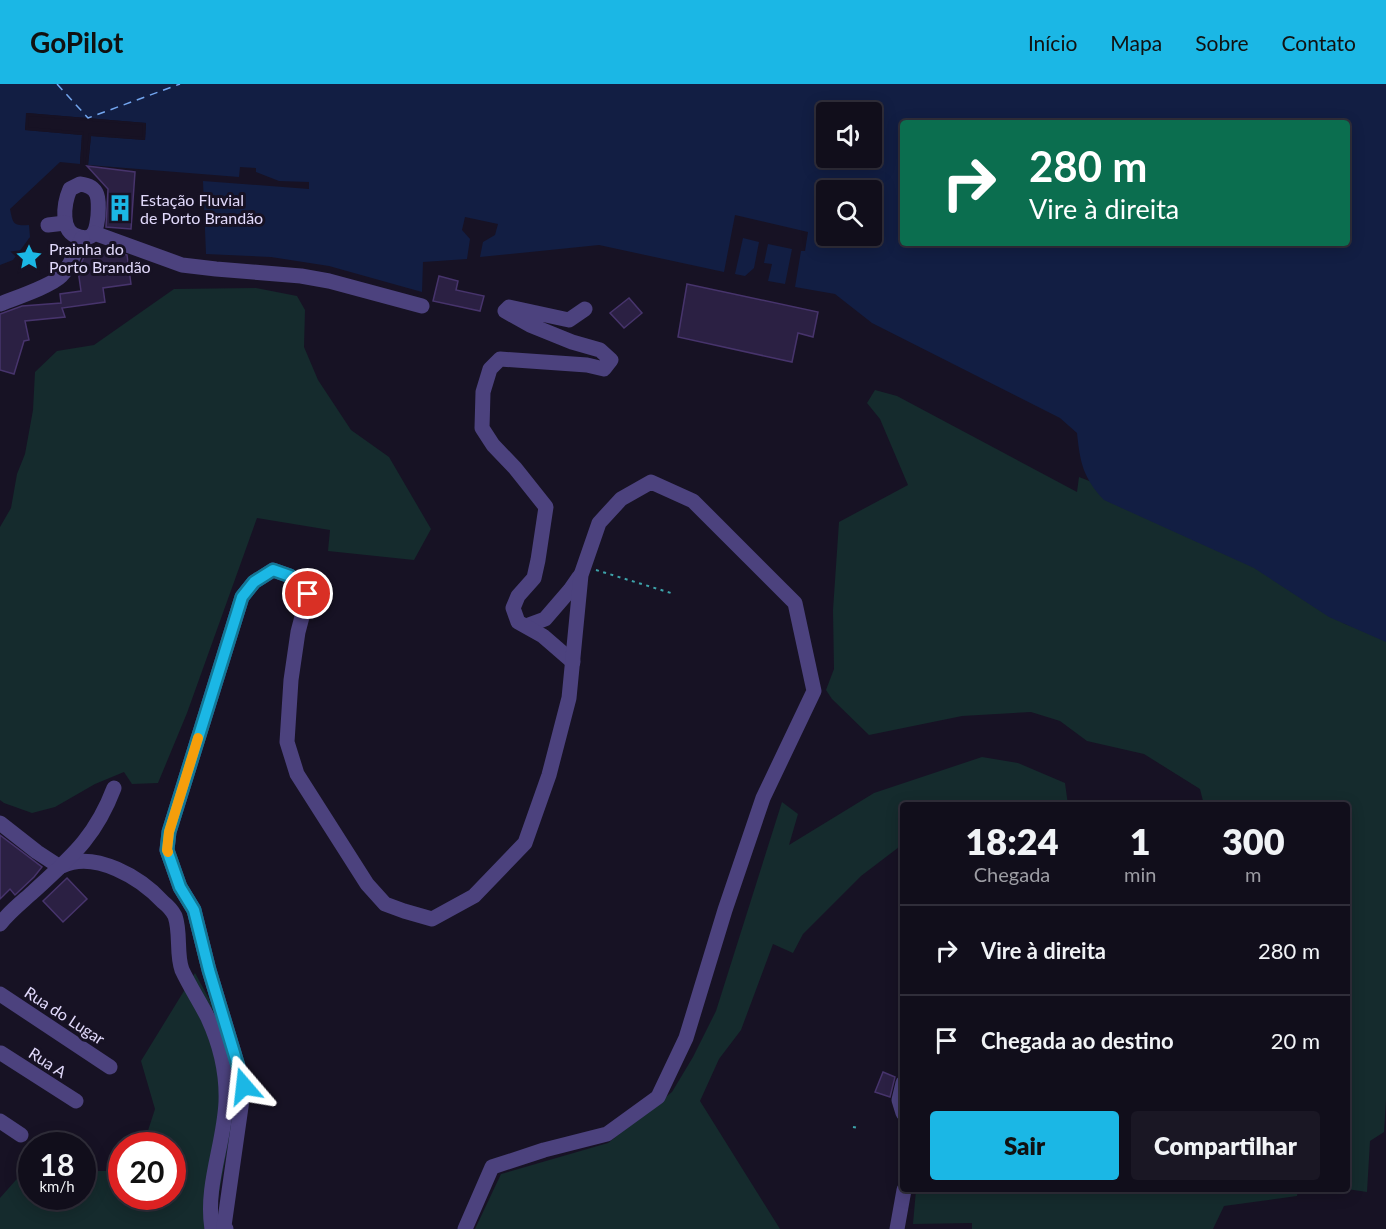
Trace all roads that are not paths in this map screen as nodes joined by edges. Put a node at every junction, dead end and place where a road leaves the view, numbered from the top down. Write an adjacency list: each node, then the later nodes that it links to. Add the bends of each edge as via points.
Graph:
1 (65, 223): 2 (street); 3 (street, via 73,235); 3 (street, via 70,189 86,184 99,199 97,225)
2 (48, 225)
3 (88, 235): 4 (street, via 60,278); 5 (street, via 182,265 320,279)
4 (0, 304)
5 (422, 306)
6 (585, 309): 8 (street, via 569,320 509,307 505,311 530,325 600,350 611,360 604,369 500,359 490,369 483,392 482,428 546,507 534,578 513,608 518,622)
7 (586, 572): 8 (street, via 545,619); 9 (street); 25 (street, via 599,524 621,499 651,482 693,501 795,603 814,691 763,798 686,1038 658,1097 607,1134 492,1167)
8 (526, 626): 9 (street)
9 (573, 662): 24 (street, via 569,698 549,775 525,843 474,896 432,919 385,904 367,884 297,774 287,742 291,680 308,594 290,576 273,570 254,582 242,597 169,832 167,850 180,887 194,910 244,1086)
10 (114, 788): 12 (street, via 93,830)
11 (0, 823): 12 (street)
12 (61, 866): 13 (street); 23 (street, via 82,861 131,874 174,912 181,966 220,1046 224,1074 226,1102 209,1214)
13 (0, 924)
14 (0, 994): 17 (street, Rua do Lugar)
15 (0, 1051): 16 (street); 18 (street, Rua A)
16 (0, 1066)
17 (110, 1066)
18 (75, 1101)
19 (0, 1121): 20 (street)
20 (18, 1133)
21 (904, 1192): 22 (street)
22 (897, 1227)
23 (212, 1229)
24 (226, 1229)
25 (465, 1229)

